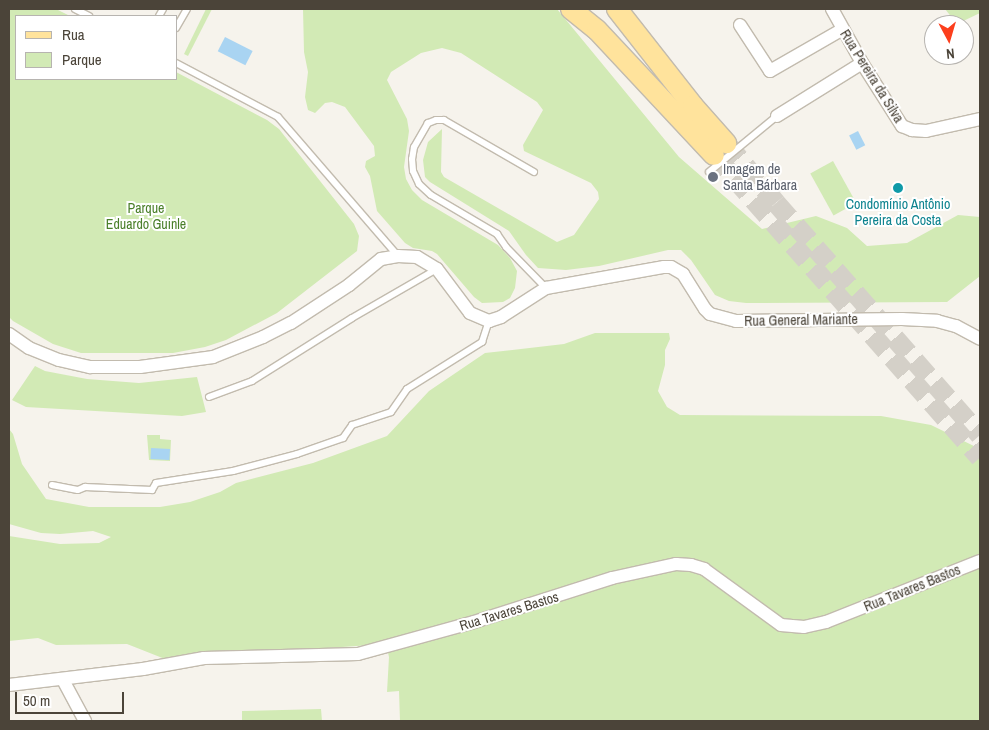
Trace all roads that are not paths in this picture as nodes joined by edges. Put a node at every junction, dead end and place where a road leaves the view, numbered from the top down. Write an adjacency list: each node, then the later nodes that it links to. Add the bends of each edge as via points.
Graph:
1 (75, 9): 7 (lane)
2 (186, 9): 8 (lane)
3 (571, 9): 11 (main road)
4 (584, 9): 11 (main road)
5 (832, 9): 10 (street, Rua Pereira da Silva)
6 (617, 11): 16 (main road)
7 (87, 15)
8 (178, 24)
9 (740, 25): 10 (street, via 770,71)
10 (843, 29): 12 (street, Rua Pereira da Silva)
11 (597, 30): 16 (main road)
12 (862, 63): 14 (street); 15 (street, Rua Pereira da Silva, via 902,126 926,131)
13 (178, 64): 18 (lane, via 278,117)
14 (777, 116): 16 (lane)
15 (980, 119)
16 (716, 157)
17 (534, 172): 20 (lane, via 444,120 428,123 414,147 412,159 419,184 431,195 496,234)
18 (398, 256): 19 (street, via 417,257); 22 (street, via 381,259 349,285 291,323 213,357 140,367 90,367 59,360 29,348)
19 (437, 269): 21 (street, via 470,313); 24 (lane, via 252,381)
20 (546, 288): 21 (street, Rua General Mariante, via 501,317); 23 (street, Rua General Mariante, via 671,267 683,274 710,314 736,321 920,320 956,326)
21 (489, 320): 25 (lane, via 482,342 407,389 392,412 352,425 343,438 233,471 156,483 152,490 85,487 78,490)
22 (9, 334)
23 (980, 339)
24 (209, 397)
25 (52, 485)
26 (980, 561): 27 (street, Rua Tavares Bastos, via 804,628 781,625 704,569 692,564 676,564 612,578 474,622 358,654 204,658)
27 (63, 680): 28 (street, Rua Tavares Bastos); 29 (street)
28 (9, 685)
29 (85, 721)

